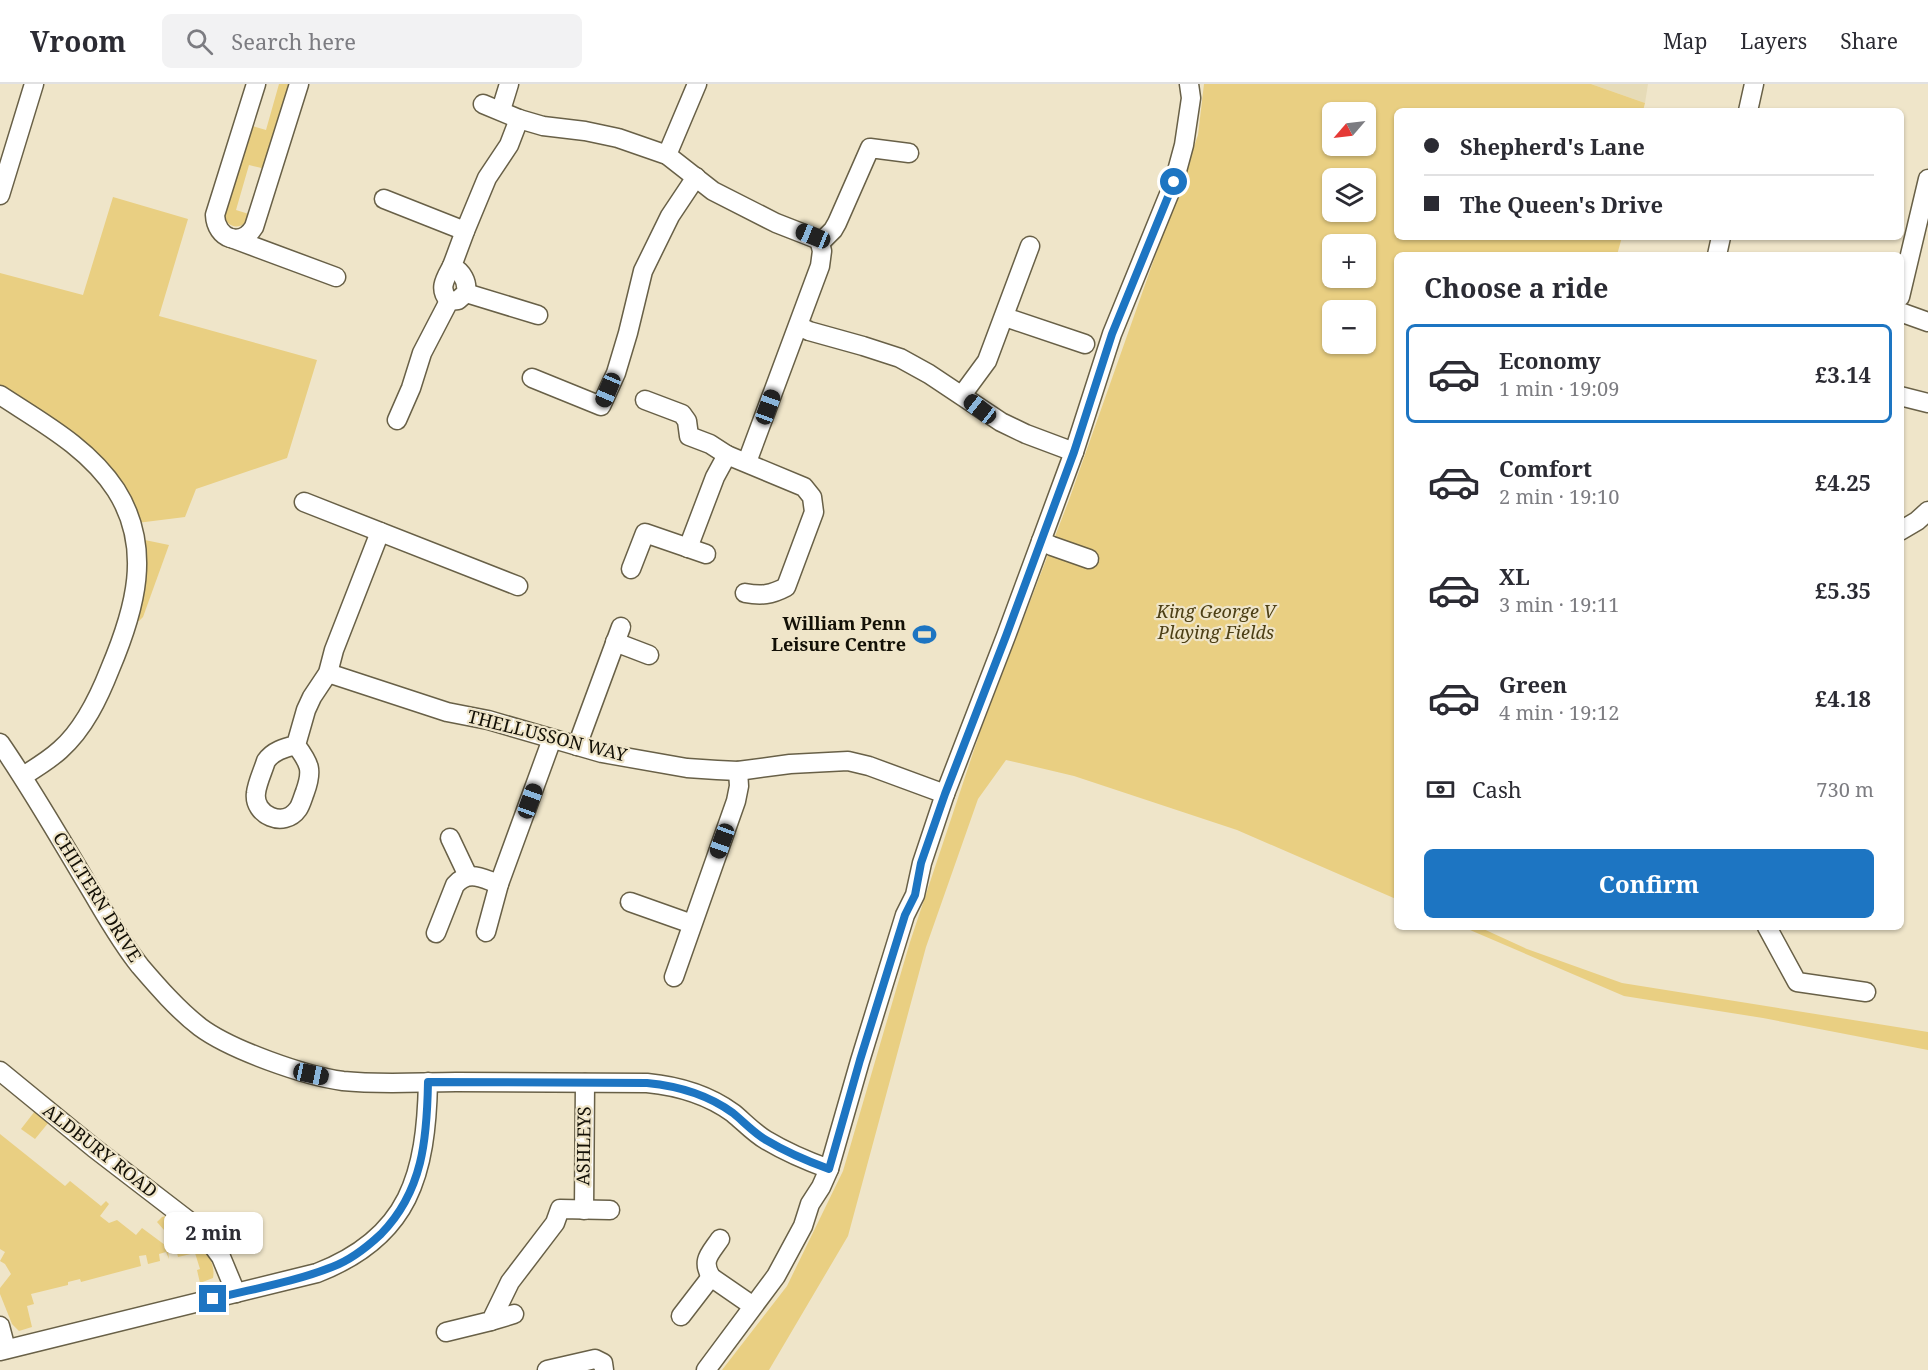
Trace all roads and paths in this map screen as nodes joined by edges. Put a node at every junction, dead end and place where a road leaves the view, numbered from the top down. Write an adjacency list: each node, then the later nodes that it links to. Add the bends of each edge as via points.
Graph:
1 (34, 84): 16 (street)
2 (256, 84): 19 (street, via 215,215 218,228)
3 (299, 84): 19 (street, via 254,227 247,235)
4 (509, 84): 10 (street)
5 (697, 84): 13 (street)
6 (1189, 84): 40 (street, via 1191,98 1184,145 1174,182 1112,334)
7 (1754, 84): 9 (street)
8 (483, 104): 10 (street)
9 (1749, 108)
10 (501, 110): 11 (street)
11 (519, 119): 13 (street, via 618,138); 18 (street, via 509,145 487,178)
12 (909, 153): 20 (street, via 870,148 837,223)
13 (667, 155): 14 (street)
14 (696, 177): 20 (street, via 713,191 776,223 813,236); 33 (street, via 670,216 643,270 628,333 601,406)
15 (1928, 180): 24 (street)
16 (0, 195)
17 (384, 199): 18 (street)
18 (465, 231): 22 (street)
19 (231, 238): 23 (street)
20 (820, 243): 31 (street, via 823,257)
21 (1029, 246): 29 (street)
22 (452, 266): 25 (street, via 463,276); 26 (street, via 442,284)
23 (336, 278)
24 (1904, 280)
25 (466, 292): 26 (street, via 458,300); 28 (street)
26 (449, 301): 39 (street, via 422,353)
27 (1904, 313): 30 (street)
28 (538, 315)
29 (1005, 317): 32 (street); 35 (street, via 987,360)
30 (1928, 322)
31 (799, 326): 35 (street, via 900,358); 42 (street)
32 (1085, 345)
33 (532, 378)
34 (0, 395): 61 (street, via 75,445 106,475 125,509 137,552 134,603 102,688 82,725 61,750)
35 (962, 395): 40 (street, via 1001,422)
36 (1904, 397): 38 (street)
37 (645, 400): 41 (street, via 682,414 689,436)
38 (1928, 404)
39 (397, 420)
40 (1074, 452): 47 (street)
41 (727, 455): 42 (street); 48 (street)
42 (747, 462): 53 (street, via 804,487 814,512 786,587 760,596)
43 (304, 502): 46 (street)
44 (1928, 511): 45 (street)
45 (1904, 528)
46 (380, 532): 52 (street); 55 (street)
47 (1041, 541): 50 (street); 62 (street)
48 (688, 548): 49 (street); 51 (street, via 645,533)
49 (706, 554)
50 (1089, 559)
51 (631, 569)
52 (518, 586)
53 (745, 593)
54 (649, 655): 59 (street, via 618,635)
55 (328, 673): 56 (street, THELLUSSON WAY, via 447,712); 58 (street, via 312,697)
56 (552, 739): 59 (street, THELLUSSON WAY); 65 (street)
57 (0, 743): 61 (street, CHILTERN DRIVE)
58 (296, 745)
59 (577, 746): 60 (street, THELLUSSON WAY, via 687,768)
60 (738, 771): 62 (street, THELLUSSON WAY, via 848,761); 67 (street, via 736,801)
61 (23, 776): 74 (street, CHILTERN DRIVE, via 118,935 162,991 201,1027 251,1053 311,1074 342,1081)
62 (945, 794): 76 (street)
63 (450, 838): 64 (street)
64 (468, 876): 65 (street); 70 (street, via 455,885)
65 (499, 884): 69 (street)
66 (630, 902): 67 (street)
67 (692, 924): 71 (street)
68 (1769, 930): 72 (street, via 1797,982)
69 (486, 932)
70 (436, 933)
71 (674, 977)
72 (1866, 992)
73 (0, 1071): 81 (street, ALDBURY ROAD, via 202,1231 221,1257)
74 (428, 1082): 75 (street, CHILTERN DRIVE); 81 (street, via 422,1156 400,1213 371,1243 335,1266)
75 (585, 1083): 76 (street, CHILTERN DRIVE, via 647,1083 693,1091 732,1113 764,1139); 77 (street, ASHLEYS)
76 (829, 1169): 82 (street, via 776,1276)
77 (584, 1210): 78 (street, ASHLEYS); 85 (street, ASHLEYS, via 560,1209 555,1223 510,1282)
78 (610, 1210)
79 (720, 1239): 80 (street, via 706,1259)
80 (711, 1277): 82 (street); 84 (street)
81 (236, 1293): 88 (street)
82 (753, 1306): 91 (street)
83 (514, 1314): 85 (street)
84 (681, 1316)
85 (491, 1320): 87 (street)
86 (0, 1326): 88 (street)
87 (446, 1332)
88 (3, 1350)
89 (547, 1370): 90 (street, via 595,1359 603,1363)
90 (604, 1370)
91 (706, 1370)

